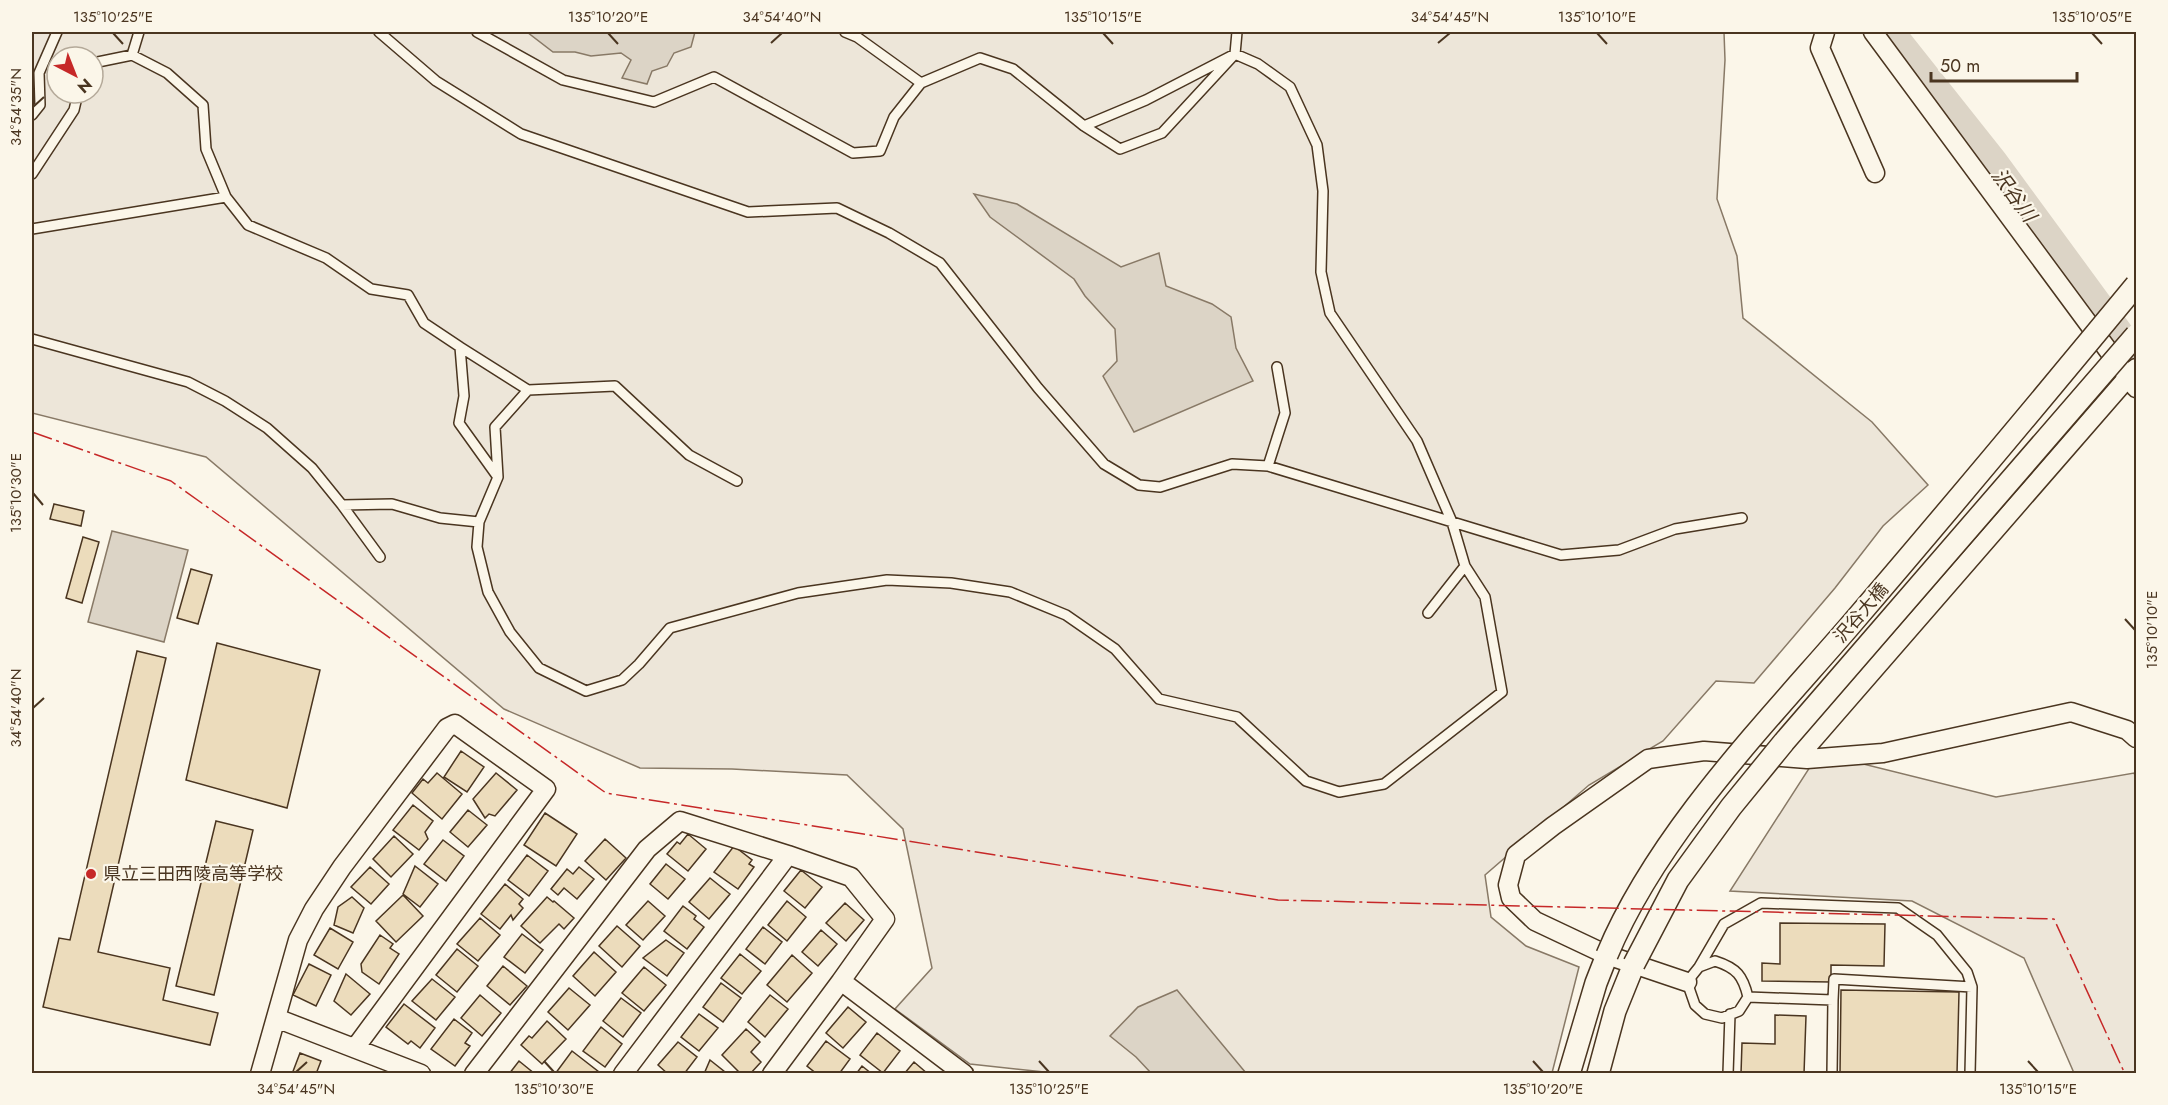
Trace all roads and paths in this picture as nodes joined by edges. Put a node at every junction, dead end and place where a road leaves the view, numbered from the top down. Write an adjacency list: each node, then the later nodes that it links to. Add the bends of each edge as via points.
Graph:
1 (57, 32): 14 (lane, via 39,73 40,105)
2 (139, 32): 10 (lane)
3 (379, 32): 27 (lane, via 436,81 521,134 748,212 837,208 940,262 1038,388 1104,464 1139,485 1160,487 1232,464)
4 (477, 32): 12 (lane, via 563,80 654,102 714,77 853,153 880,151 894,117)
5 (845, 32): 12 (lane)
6 (1237, 32): 9 (lane)
7 (1825, 32): 16 (street, via 1820,48)
8 (1873, 32): 25 (street)
9 (1235, 54): 15 (lane, via 1146,100); 15 (lane, via 1162,133 1119,148); 33 (lane, via 1258,64 1290,87 1295,97 1317,145 1323,191 1321,272 1330,313 1417,441)
10 (132, 55): 11 (lane); 18 (lane, via 167,73 202,105 206,149)
11 (105, 61)
12 (921, 83): 15 (lane, via 980,58 1013,69)
13 (75, 105): 17 (lane)
14 (32, 115)
15 (1084, 126)
16 (1875, 173)
17 (32, 174)
18 (226, 197): 19 (lane); 23 (lane, via 248,225 326,258 371,289 408,295 424,323)
19 (32, 229)
20 (2136, 285): 40 (street, 沢谷大橋, bridge, via 1726,770 1665,850)
21 (2136, 335): 41 (street, 沢谷大橋, bridge, via 1731,807 1678,880)
22 (32, 339): 30 (lane, via 188,382 225,401 267,428 312,468)
23 (460, 347): 26 (lane); 28 (lane, via 464,396 459,423)
24 (1277, 367): 27 (lane, via 1285,412)
25 (2134, 378): 38 (street)
26 (528, 390): 28 (lane, via 495,427); 29 (lane, via 615,386 689,455)
27 (1268, 466): 33 (lane)
28 (498, 477): 32 (lane)
29 (737, 481)
30 (342, 505): 32 (lane, via 392,504 440,518); 34 (lane)
31 (1742, 518): 33 (lane, via 1675,529 1619,550 1561,555)
32 (479, 522): 35 (lane, via 477,547 488,592 510,632 539,668 586,691 622,680 670,628 798,592 886,580 951,583 1010,592 1066,615 1115,649 1159,699 1237,717 1306,780 1340,792 1384,784 1502,692 1485,597)
33 (1452, 522): 35 (lane)
34 (380, 557)
35 (1465, 566): 36 (lane)
36 (1428, 613)
37 (2136, 738): 38 (street, via 2127,730 2071,712 1883,753)
38 (1797, 758): 40 (street, via 1704,751 1648,759 1516,855 1508,885 1511,898 1535,921)
39 (788, 855): 43 (street, via 851,877 885,919); 54 (street, via 680,821 647,849); 55 (street)
40 (1607, 955): 41 (street); 57 (street, 沢谷大橋)
41 (1634, 964): 44 (street); 58 (street, 沢谷大橋)
42 (1699, 967): 44 (lane); 45 (lane, via 1724,924 1761,903 1898,908 1938,935 1967,972); 46 (lane, via 1715,961 1729,966 1743,980)
43 (841, 981): 51 (street); 56 (street)
44 (1687, 982): 48 (lane, via 1695,1005 1705,1014 1722,1018)
45 (1972, 987): 47 (lane, via 1834,979); 61 (lane)
46 (1748, 997): 47 (lane); 48 (lane, via 1738,1011)
47 (1833, 1000): 60 (lane)
48 (1730, 1014): 59 (lane)
49 (276, 1018): 50 (street); 50 (street, via 298,940 314,909 447,728 455,724 546,789); 52 (street)
50 (355, 1048): 53 (street)
51 (782, 1070)
52 (260, 1074)
53 (421, 1074)
54 (474, 1074)
55 (623, 1074)
56 (964, 1074)
57 (1569, 1074)
58 (1598, 1074)
59 (1728, 1074)
60 (1832, 1074)
61 (1970, 1074)

